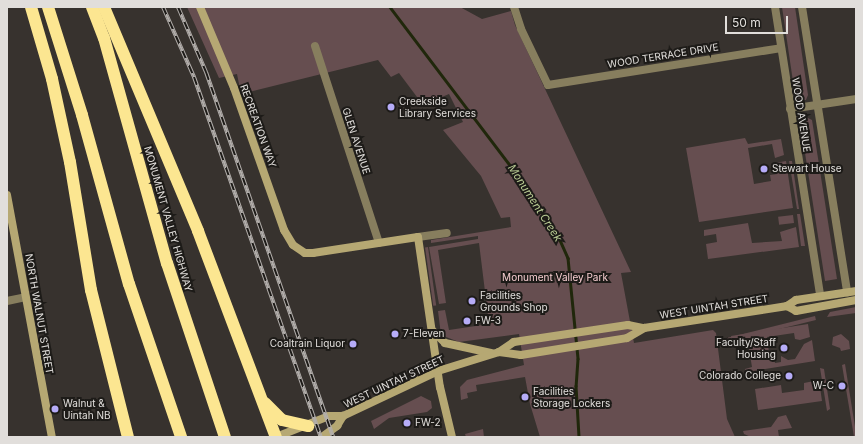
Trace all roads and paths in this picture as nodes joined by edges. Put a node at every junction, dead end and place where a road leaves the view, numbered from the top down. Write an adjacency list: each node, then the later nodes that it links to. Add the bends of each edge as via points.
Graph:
1 (31, 7): 30 (highway, via 52,79 69,154 91,290)
2 (48, 7): 36 (highway, via 82,115 129,284)
3 (92, 7): 37 (highway, MONUMENT VALLEY HIGHWAY, via 104,38 167,263)
4 (104, 7): 29 (highway, via 198,230)
5 (200, 7): 17 (main road, RECREATION WAY, via 234,88 284,230 299,250 313,253)
6 (514, 7): 10 (street, WOOD TERRACE DRIVE, via 521,29 548,85)
7 (775, 7): 10 (street, WOOD AVENUE)
8 (802, 7): 12 (street, WOOD AVENUE)
9 (315, 46): 17 (street, GLEN AVENUE)
10 (781, 48): 13 (street, WOOD AVENUE)
11 (856, 99): 12 (street)
12 (816, 105): 13 (street); 19 (street, WOOD AVENUE)
13 (790, 109): 20 (street, WOOD AVENUE)
14 (7, 195): 21 (main road, NORTH WALNUT STREET)
15 (447, 233): 16 (street)
16 (418, 237): 17 (main road); 25 (main road)
17 (378, 243)
18 (856, 291): 19 (main road, WEST UINTAH STREET)
19 (846, 292): 20 (main road, WEST UINTAH STREET)
20 (820, 296): 24 (main road, WEST UINTAH STREET, via 796,300)
21 (26, 298): 23 (street); 33 (main road, NORTH WALNUT STREET)
22 (856, 300): 24 (main road, WEST UINTAH STREET, via 796,311)
23 (7, 301)
24 (787, 306): 26 (main road, WEST UINTAH STREET)
25 (431, 328): 27 (main road, via 444,343); 28 (main road)
26 (644, 328): 27 (main road, WEST UINTAH STREET, via 634,336 618,339 521,355); 27 (main road, WEST UINTAH STREET, via 632,325 615,326 518,341)
27 (496, 353): 28 (main road, WEST UINTAH STREET)
28 (438, 371): 31 (main road, WEST UINTAH STREET); 40 (main road)
29 (262, 400): 32 (highway, via 282,420); 38 (highway)
30 (121, 413): 34 (highway); 35 (highway)
31 (343, 416): 32 (main road, WEST UINTAH STREET, via 329,416); 39 (main road, WEST UINTAH STREET, via 337,426)
32 (308, 426): 38 (main road, WEST UINTAH STREET)
33 (52, 437)
34 (118, 437)
35 (128, 437)
36 (181, 437)
37 (225, 437)
38 (276, 437)
39 (322, 437)
40 (452, 437)

